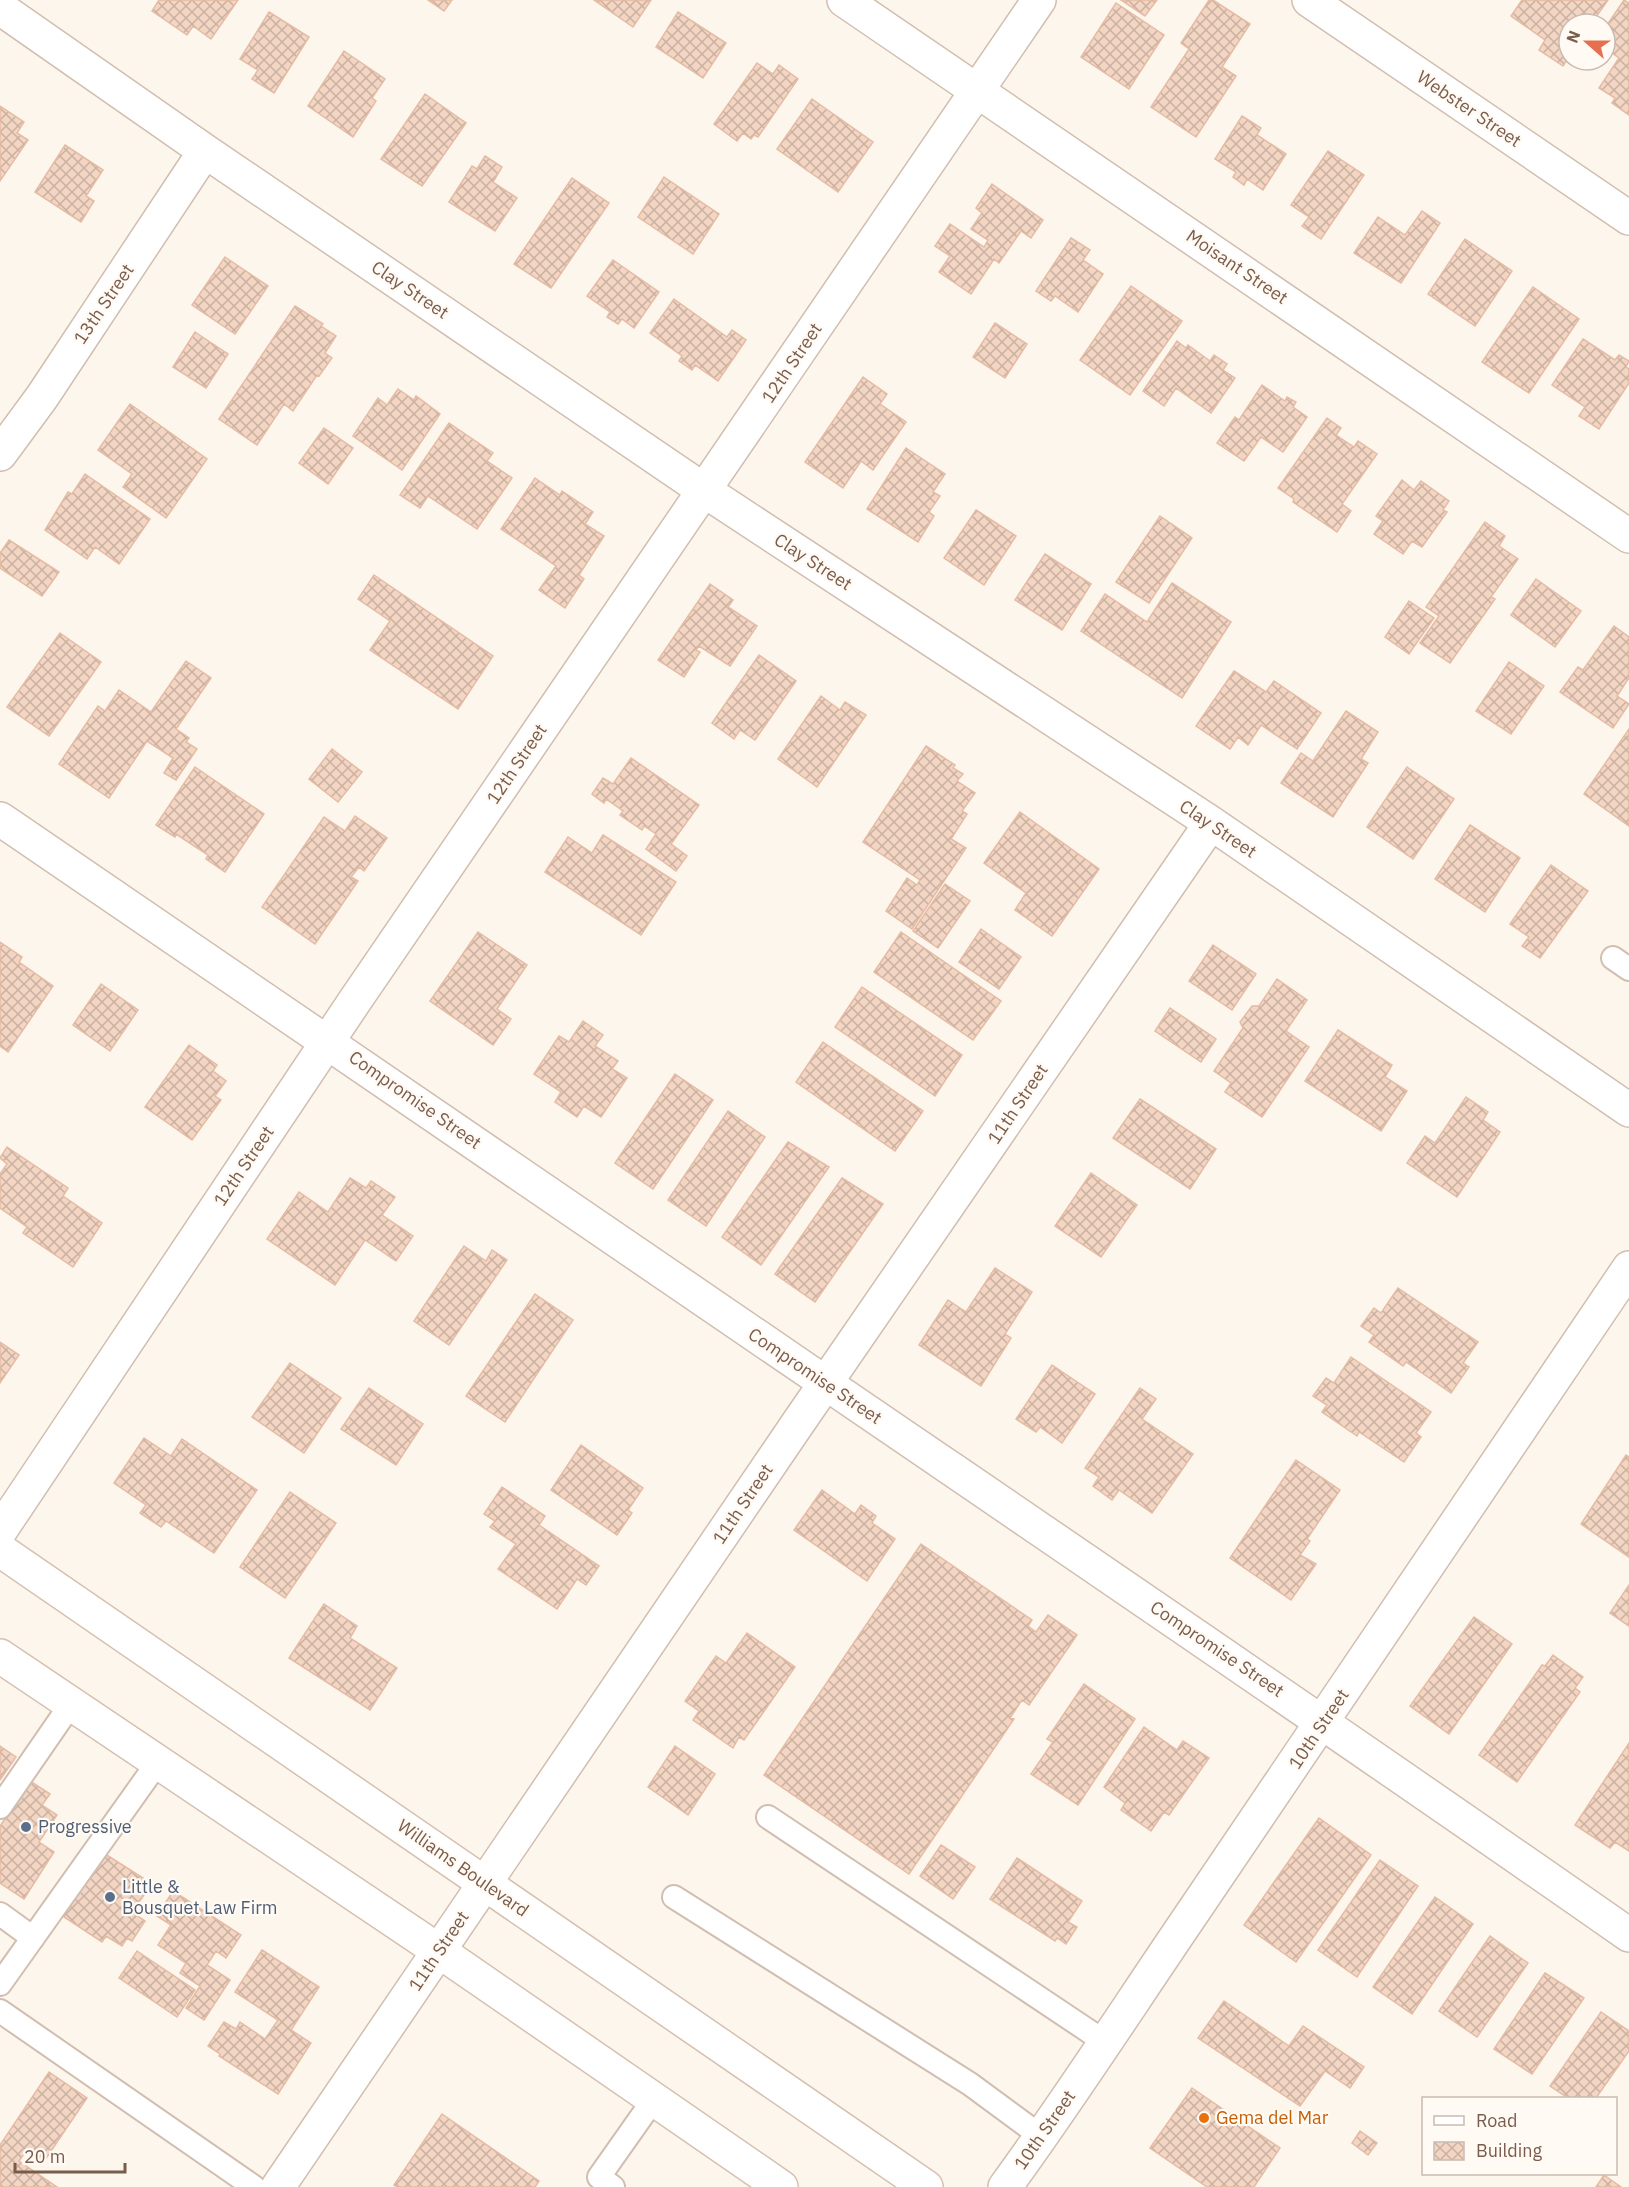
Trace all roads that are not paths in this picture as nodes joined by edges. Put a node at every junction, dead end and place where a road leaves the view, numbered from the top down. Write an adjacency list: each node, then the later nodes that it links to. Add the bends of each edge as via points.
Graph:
1 (844, 0): 5 (street, Moisant Street)
2 (1040, 0): 5 (street, 12th Street)
3 (1309, 0): 7 (street, Webster Street)
4 (0, 8): 6 (street, Clay Street)
5 (977, 91): 9 (street, 12th Street); 10 (street, Moisant Street)
6 (205, 151): 8 (street, 13th Street); 9 (street, Clay Street)
7 (1629, 218)
8 (0, 454)
9 (705, 491): 12 (street, Clay Street); 13 (street, 12th Street)
10 (1629, 536)
11 (0, 819): 13 (street, Compromise Street)
12 (1211, 823): 14 (street, Clay Street); 16 (street, 11th Street)
13 (328, 1040): 16 (street, Compromise Street); 17 (street, 12th Street)
14 (1629, 1110)
15 (1629, 1268): 21 (street, 10th Street)
16 (826, 1383): 21 (street, Compromise Street); 25 (street, 11th Street)
17 (0, 1531)
18 (0, 1550): 25 (street, Williams Boulevard)
19 (0, 1656): 20 (street)
20 (71, 1704): 22 (street); 23 (lane)
21 (1324, 1722): 28 (street, Compromise Street); 33 (street, 10th Street)
22 (158, 1762): 29 (lane); 30 (street)
23 (0, 1807)
24 (768, 1817): 33 (lane)
25 (486, 1883): 30 (street, 11th Street); 40 (street, Williams Boulevard)
26 (674, 1897): 35 (lane, via 970,2084)
27 (0, 1914): 29 (lane)
28 (1629, 1935)
29 (33, 1938): 31 (lane)
30 (439, 1951): 34 (street); 37 (street, 11th Street)
31 (0, 1984)
32 (0, 2011): 36 (lane)
33 (1105, 2042): 35 (street, 10th Street)
34 (654, 2099): 38 (lane, via 599,2177); 39 (street)
35 (1042, 2137): 41 (street, 10th Street)
36 (254, 2187)
37 (278, 2187)
38 (613, 2187)
39 (781, 2187)
40 (926, 2187)
41 (1005, 2187)

